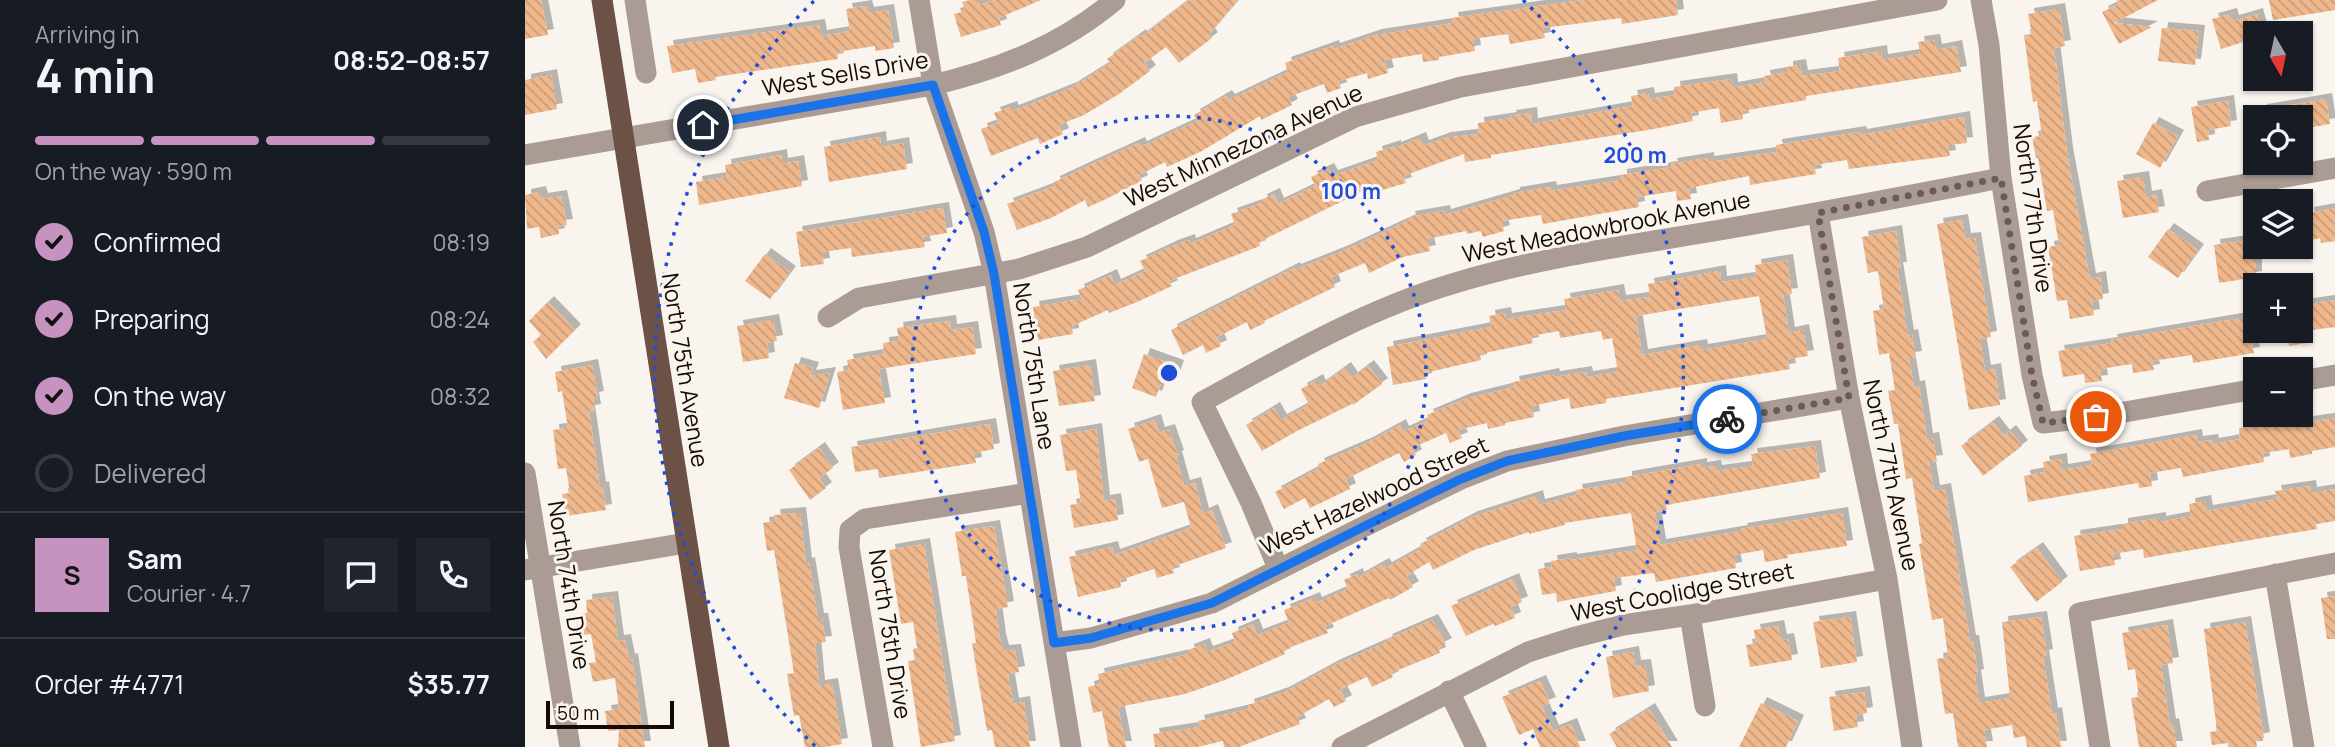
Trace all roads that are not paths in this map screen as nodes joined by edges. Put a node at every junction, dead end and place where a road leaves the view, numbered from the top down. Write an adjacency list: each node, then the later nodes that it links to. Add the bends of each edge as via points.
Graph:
1 (602, 0): 9 (main road, North 75th Avenue)
2 (635, 0): 7 (street)
3 (919, 0): 8 (street, North 75th Lane)
4 (1115, 0): 8 (street, West Sells Drive, via 1052,44 1002,66)
5 (1937, 0): 15 (street, West Minnezona Avenue, via 1461,87 1355,117 1087,247)
6 (1980, 0): 12 (street, North 77th Drive, via 1989,45)
7 (646, 73)
8 (933, 85): 9 (street, West Sells Drive); 15 (street, North 75th Lane)
9 (623, 139): 10 (street, West Sells Drive); 23 (main road, North 75th Avenue)
10 (525, 155)
11 (2335, 168): 13 (street)
12 (2001, 178): 14 (street, West Meadowbrook Avenue); 19 (street, North 77th Drive, via 2043,423)
13 (2207, 191)
14 (1818, 213): 20 (street, North 77th Avenue); 26 (street, West Meadowbrook Avenue, via 1534,263 1454,283 1371,313 1202,402)
15 (994, 274): 16 (street, West Minnezona Avenue, via 859,298); 22 (street, North 75th Lane)
16 (828, 317)
17 (2335, 375): 18 (street)
18 (2313, 379)
19 (2243, 391)
20 (1849, 398): 26 (street, West Hazelwood Street, via 1507,461); 28 (street, North 77th Avenue)
21 (525, 473): 25 (street, North 74th Drive)
22 (1029, 493): 30 (street, North 75th Lane); 35 (street, North 75th Drive, via 865,519 850,530 849,547)
23 (686, 543): 25 (street); 34 (main road, North 75th Avenue)
24 (2335, 563): 27 (street)
25 (533, 568): 33 (street, North 74th Drive)
26 (1279, 568): 30 (street, West Hazelwood Street, via 1212,603 1091,638)
27 (2275, 574): 40 (street, via 2079,613); 41 (street)
28 (1887, 579): 29 (street, West Coolidge Street); 39 (street, North 77th Avenue)
29 (1690, 615): 31 (street, West Coolidge Street, via 1572,638 1528,652); 32 (street)
30 (1054, 643): 36 (street, North 75th Lane)
31 (1449, 691): 37 (street, West Coolidge Street); 38 (street)
32 (1705, 706)
33 (570, 747)
34 (719, 747)
35 (883, 747)
36 (1071, 747)
37 (1342, 747)
38 (1476, 747)
39 (1912, 747)
40 (2100, 747)
41 (2304, 747)

